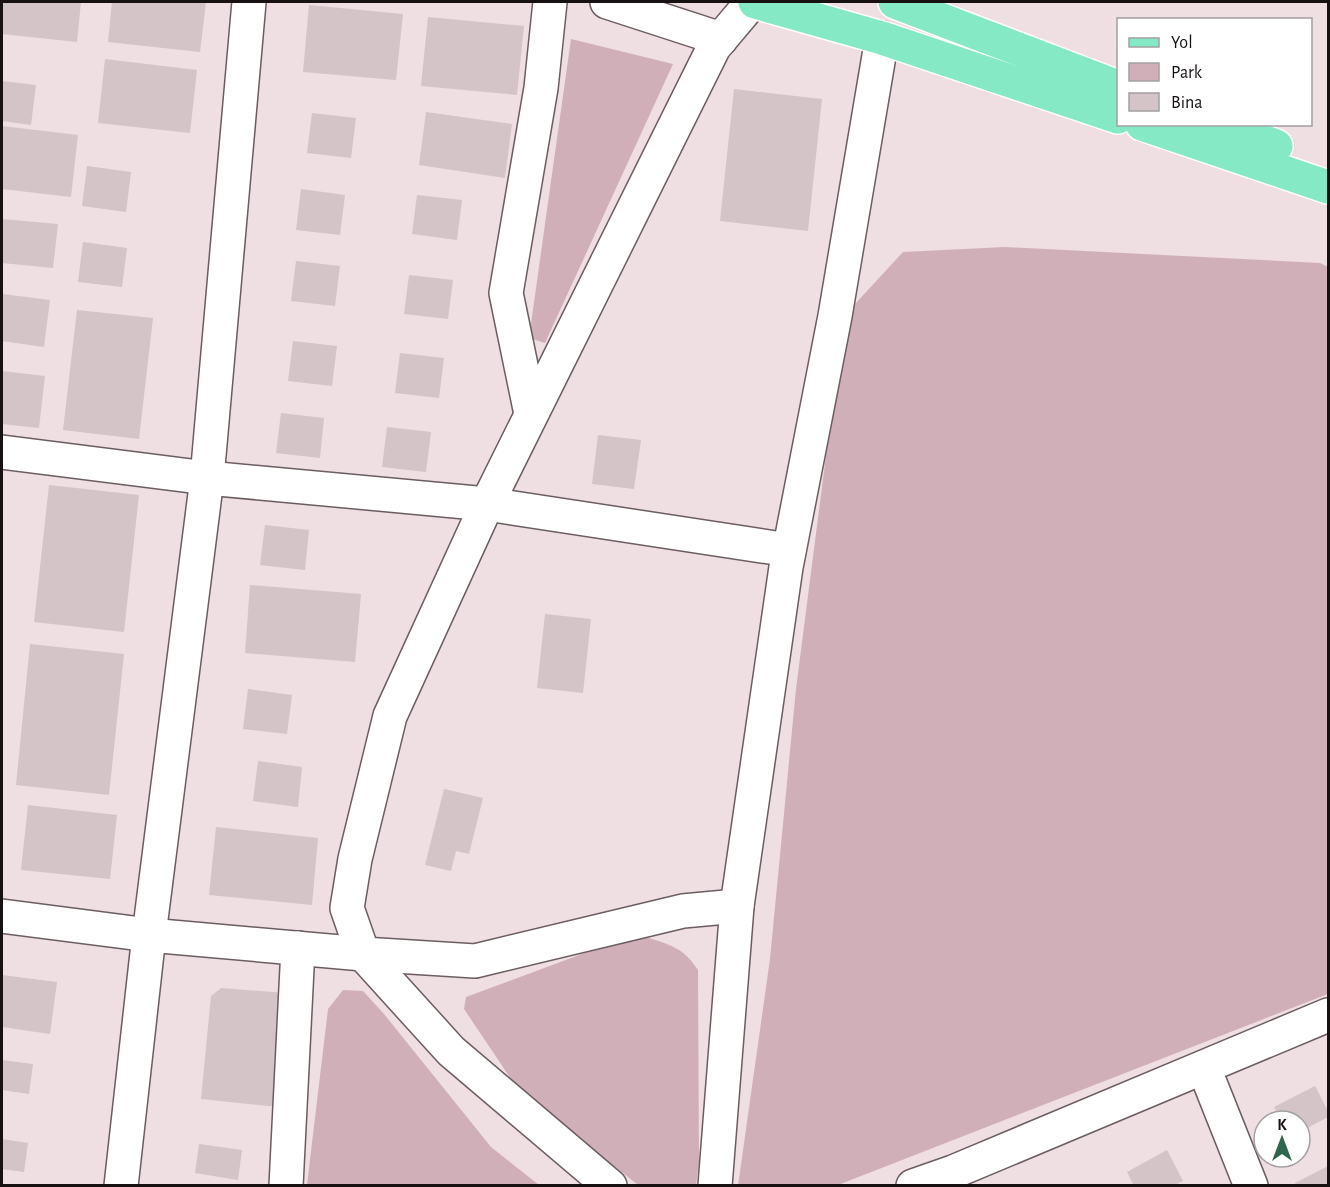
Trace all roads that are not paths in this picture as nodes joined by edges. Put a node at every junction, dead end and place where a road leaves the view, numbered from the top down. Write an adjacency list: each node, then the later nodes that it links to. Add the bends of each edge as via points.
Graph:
1 (249, 2): 16 (street)
2 (550, 2): 14 (street, via 541,88 506,293)
3 (607, 2): 7 (street)
4 (753, 2): 6 (main road); 7 (street)
5 (895, 2): 8 (main road)
6 (882, 38): 9 (main road); 18 (street, via 835,316)
7 (721, 39): 14 (street)
8 (1117, 86)
9 (1117, 116)
10 (1148, 126): 13 (main road)
11 (1222, 126): 12 (main road)
12 (1329, 165)
13 (1329, 187)
14 (531, 414): 17 (street)
15 (2, 452): 16 (street)
16 (207, 478): 17 (street); 21 (street)
17 (487, 504): 18 (street); 23 (street, via 390,716 347,908)
18 (789, 550): 19 (street)
19 (737, 906): 23 (street, via 683,911 475,961); 30 (street)
20 (2, 916): 21 (street)
21 (149, 935): 22 (street); 27 (street)
22 (298, 948): 23 (street); 28 (street)
23 (363, 954): 29 (street, via 451,1051)
24 (1329, 1015): 25 (street)
25 (1204, 1068): 26 (street); 32 (street)
26 (956, 1178): 31 (street)
27 (121, 1185)
28 (286, 1185)
29 (610, 1185)
30 (715, 1185)
31 (913, 1185)
32 (1251, 1185)

